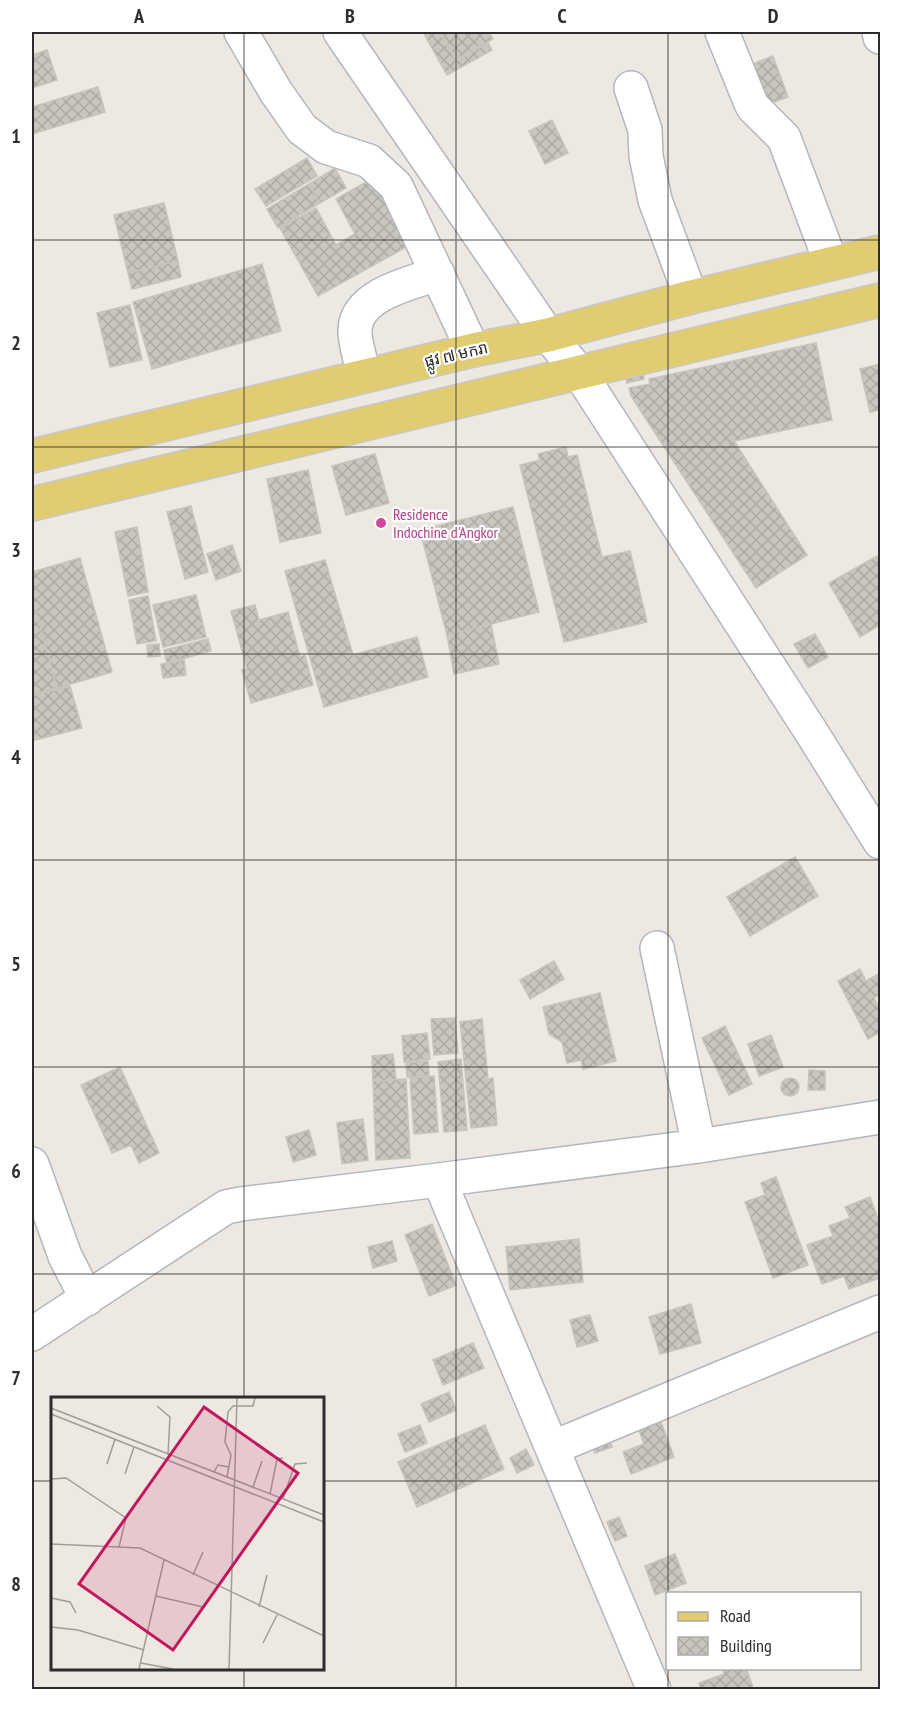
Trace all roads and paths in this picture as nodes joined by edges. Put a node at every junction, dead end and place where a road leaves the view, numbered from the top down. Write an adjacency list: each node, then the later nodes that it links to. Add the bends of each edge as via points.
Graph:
1 (241, 32): 9 (street, via 302,129 326,147 369,161 396,186)
2 (340, 32): 12 (street)
3 (723, 32): 8 (street, via 753,107 787,144)
4 (879, 32): 5 (street)
5 (880, 37)
6 (631, 88): 10 (street, via 645,130 646,156 656,200)
7 (880, 252): 8 (main road, ផ្លូវ ៧ មករា)
8 (831, 263): 10 (main road, ផ្លូវ ៧ មករា)
9 (438, 274): 13 (street); 15 (street, via 382,294 361,310 355,330)
10 (691, 297): 12 (main road, ផ្លូវ ៧ មករា)
11 (880, 300): 14 (main road)
12 (548, 335): 13 (main road, ផ្លូវ ៧ មករា); 14 (street)
13 (473, 350): 15 (main road, ផ្លូវ ៧ មករា)
14 (579, 372): 17 (main road); 18 (street)
15 (364, 376): 16 (main road, ផ្លូវ ៧ មករា)
16 (32, 456)
17 (32, 504)
18 (880, 842)
19 (657, 948): 21 (street)
20 (880, 1117): 21 (street)
21 (699, 1146): 23 (street)
22 (32, 1164): 24 (street, via 65,1256)
23 (439, 1180): 24 (street, via 226,1207); 27 (street)
24 (87, 1299): 26 (street)
25 (880, 1312): 27 (street)
26 (32, 1334)
27 (552, 1448): 28 (street)
28 (654, 1689)

